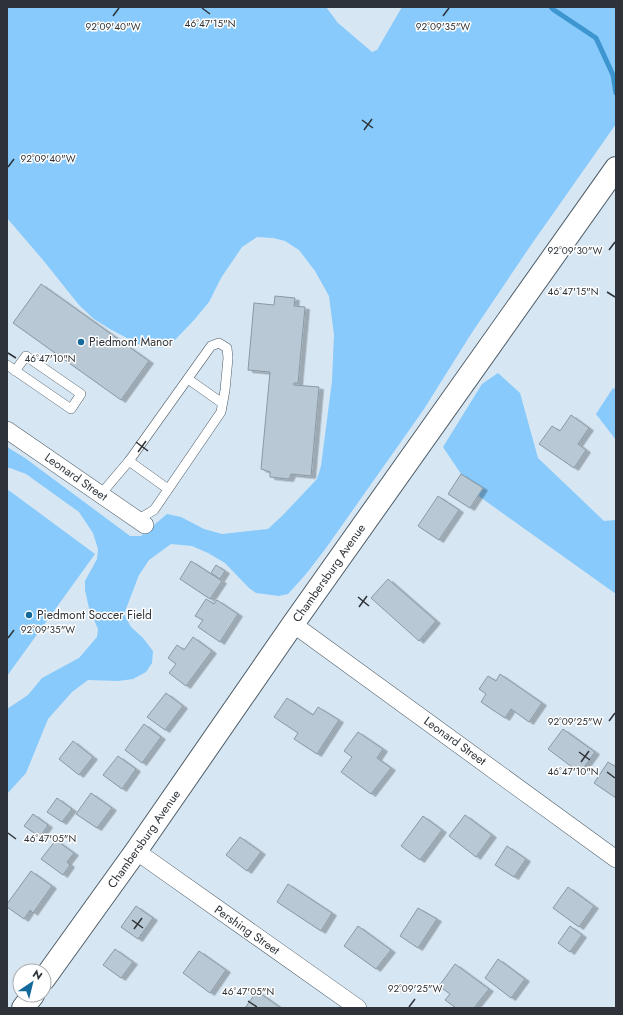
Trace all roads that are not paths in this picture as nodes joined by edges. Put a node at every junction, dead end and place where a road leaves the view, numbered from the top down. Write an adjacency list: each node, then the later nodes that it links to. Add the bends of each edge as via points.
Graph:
1 (616, 168): 10 (street, Chambersburg Avenue)
2 (11, 368): 2 (lane, via 71,409 81,394 26,356)
3 (188, 379): 4 (lane); 4 (lane, via 211,346 219,343 227,348); 6 (lane)
4 (222, 403): 7 (lane, via 221,412)
5 (7, 430): 8 (street, Leonard Street)
6 (129, 461): 7 (lane); 8 (lane)
7 (168, 489): 9 (lane, via 154,510)
8 (101, 494): 9 (street, Leonard Street)
9 (141, 522)
10 (294, 624): 11 (street, Chambersburg Avenue); 12 (street, Leonard Street)
11 (136, 851): 13 (street, Chambersburg Avenue); 14 (street, Pershing Street)
12 (616, 859)
13 (52, 968)
14 (358, 1008)

